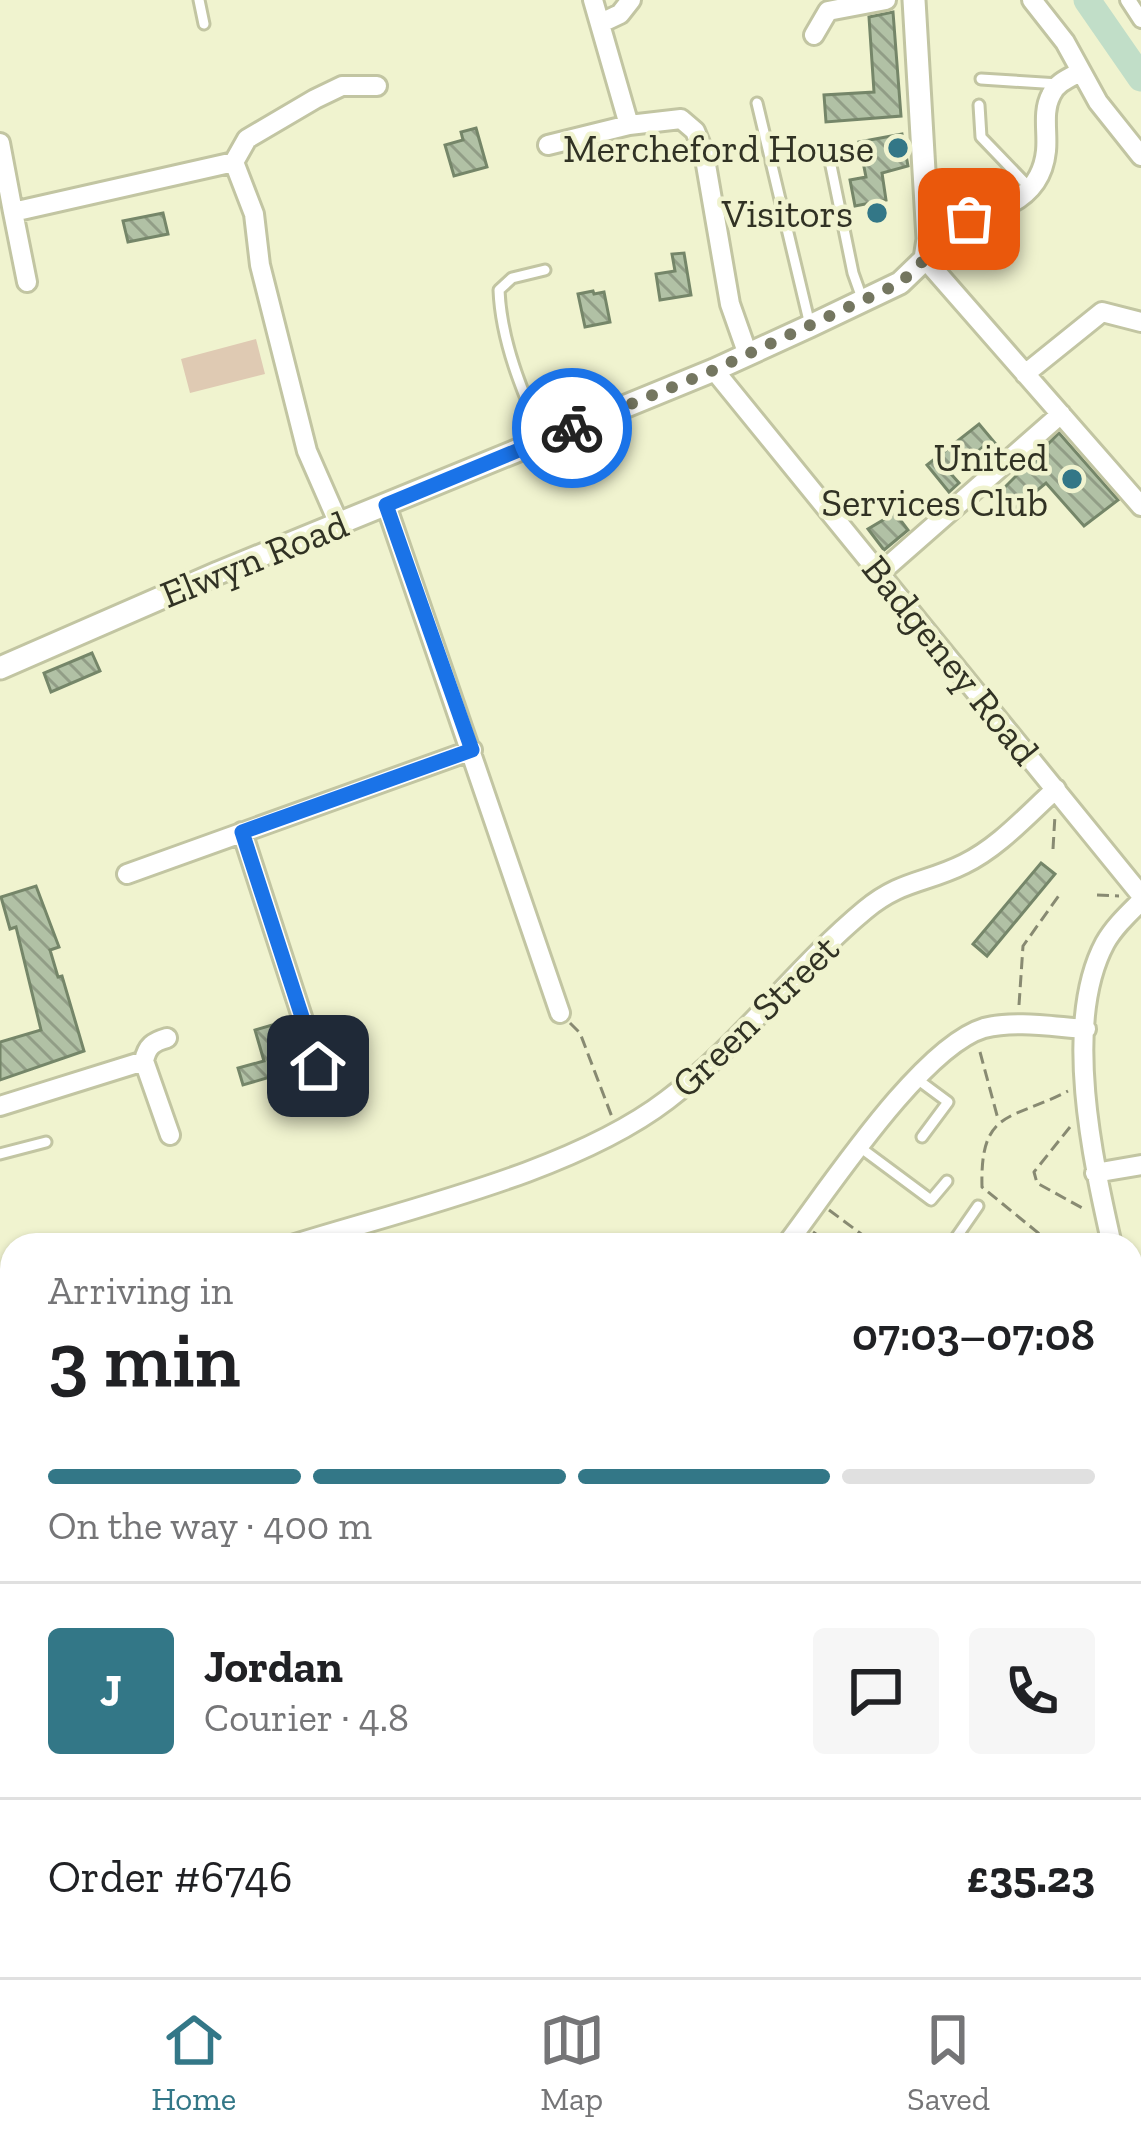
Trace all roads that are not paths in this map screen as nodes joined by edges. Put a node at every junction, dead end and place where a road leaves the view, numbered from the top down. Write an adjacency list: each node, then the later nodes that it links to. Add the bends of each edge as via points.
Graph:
1 (199, 0): 10 (lane)
2 (593, 0): 11 (street)
3 (631, 0): 11 (street)
4 (886, 0): 8 (street)
5 (914, 0): 27 (street)
6 (1032, 0): 13 (street)
7 (1128, 0): 9 (street)
8 (827, 6): 12 (street)
9 (1141, 20)
10 (205, 23)
11 (601, 23): 19 (street)
12 (814, 35)
13 (1080, 72): 15 (street); 23 (street)
14 (981, 79): 15 (lane)
15 (1059, 84): 25 (street, via 1046,110 1043,168)
16 (377, 86): 24 (street, via 342,86 315,98 247,140)
17 (757, 103): 33 (lane)
18 (979, 105): 25 (lane, via 981,137)
19 (629, 125): 21 (street); 34 (street, via 681,119 700,140 730,304)
20 (0, 143): 26 (street)
21 (548, 145)
22 (829, 156): 31 (lane)
23 (1141, 156)
24 (234, 162): 26 (street); 41 (street, via 254,214 307,451)
25 (1031, 189): 27 (street, via 997,212)
26 (14, 212): 30 (street)
27 (929, 220): 28 (street)
28 (925, 259): 31 (street, Elwyn Road); 36 (street)
29 (545, 270): 38 (lane, via 512,278 500,290 511,354)
30 (27, 282)
31 (863, 302): 33 (street, Elwyn Road)
32 (1141, 322): 36 (street, via 1102,312)
33 (810, 326): 34 (street, Elwyn Road)
34 (748, 355): 35 (street, Elwyn Road)
35 (714, 370): 38 (street, Elwyn Road); 42 (street, Badgeney Road)
36 (1025, 374): 37 (street)
37 (1061, 414): 40 (street); 42 (street)
38 (543, 440): 39 (street, Elwyn Road)
39 (386, 505): 41 (street, Elwyn Road); 44 (street)
40 (1141, 506)
41 (339, 524): 43 (street, Elwyn Road)
42 (880, 573): 45 (street, Badgeney Road)
43 (0, 668)
44 (472, 750): 46 (street); 49 (street)
45 (1056, 789): 48 (street, Badgeney Road); 65 (street, Green Street, via 966,863 900,885 864,911 711,1064 618,1132 543,1166)
46 (242, 832): 47 (street); 54 (street)
47 (127, 874)
48 (1141, 898): 50 (street, via 1105,943)
49 (560, 1013)
50 (1086, 1029): 53 (street, via 1017,1025 975,1033); 62 (street)
51 (167, 1038): 52 (street, via 146,1050)
52 (145, 1061): 55 (street); 56 (street)
53 (917, 1078): 57 (lane, via 948,1102); 59 (street)
54 (330, 1103)
55 (0, 1106)
56 (170, 1135)
57 (922, 1137)
58 (46, 1142): 60 (lane)
59 (861, 1148): 63 (lane, via 931,1200); 66 (street)
60 (0, 1154)
61 (1141, 1165): 62 (street)
62 (1095, 1173): 68 (street)
63 (947, 1180)
64 (979, 1206): 67 (lane)
65 (330, 1233)
66 (796, 1233)
67 (960, 1233)
68 (1109, 1233)

